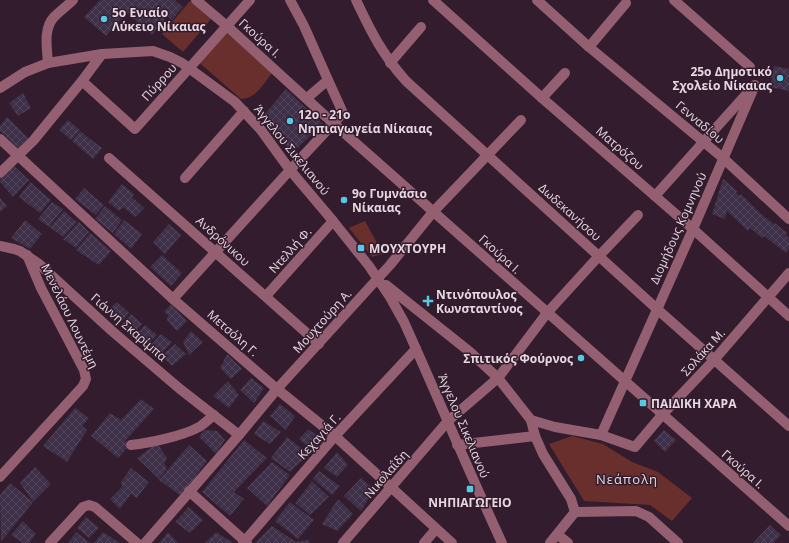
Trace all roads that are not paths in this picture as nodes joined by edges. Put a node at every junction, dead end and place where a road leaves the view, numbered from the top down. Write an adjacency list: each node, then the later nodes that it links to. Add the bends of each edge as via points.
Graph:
1 (73, 0): 14 (street, via 50,24 47,35)
2 (196, 0): 10 (street, Γκούρα Ι.)
3 (250, 0): 10 (street, Πύρρου)
4 (290, 0): 19 (street)
5 (356, 0): 15 (street, Δωδεκανήσου)
6 (433, 0): 23 (street, Ματρόζου)
7 (537, 0): 12 (street, Γενναδίου)
8 (674, 0): 16 (street)
9 (626, 3): 12 (street)
10 (227, 26): 17 (street, Πύρρου); 22 (street, Γκούρα Ι.)
11 (421, 27): 15 (street)
12 (589, 47): 28 (street, Γενναδίου)
13 (102, 54): 14 (street, Άγγελου Σικελιανού); 17 (street, Άγγελου Σικελιανού, via 153,51); 20 (street)
14 (48, 63): 21 (street, Άγγελου Σικελιανού)
15 (390, 63): 29 (street, Δωδεκανήσου, via 406,81)
16 (750, 67)
17 (189, 68): 20 (street, Πύρρου, via 134,129); 24 (street, Άγγελου Σικελιανού)
18 (565, 73): 23 (street)
19 (328, 80): 22 (street); 26 (street, via 343,113)
20 (82, 81): 30 (street)
21 (1, 84)
22 (307, 98): 26 (street, Γκούρα Ι.)
23 (542, 98): 36 (street, Ματρόζου)
24 (244, 111): 33 (street, Άγγελου Σικελιανού); 35 (street)
25 (521, 120): 29 (street, Μουχτούρη Α.)
26 (333, 123): 33 (street); 37 (street, Γκούρα Ι.)
27 (0, 139): 30 (street, Μετσόλη Γ.)
28 (704, 142): 32 (street, Γενναδίου); 32 (street, Διομήδους Κομνηνού, via 755,84); 36 (street)
29 (488, 156): 37 (street, Μουχτούρη Α.); 45 (street, Δωδεκανήσου)
30 (18, 157): 34 (street); 50 (street, Μετσόλη Γ.)
31 (109, 158): 43 (street, Ανδρόνικου)
32 (723, 158): 39 (street, Γενναδίου); 41 (street, Διομήδους Κομνηνού)
33 (290, 170): 40 (street, Άγγελου Σικελιανού); 43 (street)
34 (0, 173)
35 (185, 178)
36 (655, 196): 41 (street, Ματρόζου)
37 (433, 212): 47 (street, Μουχτούρη Α.); 52 (street, Γκούρα Ι.)
38 (638, 215): 45 (street, Νικολαΐδη)
39 (789, 219)
40 (333, 221): 47 (street, Άγγελου Σικελιανού); 48 (street, Ντελλή Φ.)
41 (693, 229): 49 (street, Ματρόζου); 51 (street, Διομήδους Κομνηνού)
42 (0, 246): 44 (street, Γιάννη Σκαρίμπα, via 14,248)
43 (216, 252): 48 (street, Ανδρόνικου); 50 (street)
44 (27, 255): 60 (street, Γιάννη Σκαρίμπα, via 112,331); 71 (street, Μενελάου Λουντέμη, via 41,288 84,370 86,379 83,386)
45 (599, 256): 51 (street, Δωδεκανήσου); 52 (street, Νικολαΐδη)
46 (789, 273): 49 (street, Σολάκα Μ.)
47 (378, 278): 54 (street, Μουχτούρη Α.); 55 (street, Άγγελου Σικελιανού, via 400,312); 57 (street, via 470,352)
48 (266, 296): 54 (street, Ανδρόνικου)
49 (768, 297): 53 (street, Ματρόζου); 56 (street, Σολάκα Μ.)
50 (173, 299): 59 (street, Μετσόλη Γ.)
51 (657, 309): 56 (street, Δωδεκανήσου); 58 (street, Διομήδους Κομνηνού)
52 (547, 313): 57 (street, Νικολαΐδη); 58 (street, Γκούρα Ι.)
53 (789, 316)
54 (319, 344): 59 (street, Μουχτούρη Α.)
55 (416, 350): 63 (street, Άγγελου Σικελιανού); 67 (street, Κεχαγιά Γ.)
56 (714, 360): 61 (street, Σολάκα Μ.); 64 (street, Δωδεκανήσου)
57 (498, 378): 62 (street); 63 (street, Νικολαΐδη)
58 (625, 381): 61 (street, Γκούρα Ι.); 66 (street, Διομήδους Κομνηνού)
59 (276, 389): 65 (street, Μουχτούρη Α.); 67 (street, Μετσόλη Γ.)
60 (214, 415): 65 (street, Γιάννη Σκαρίμπα); 69 (street, via 191,431)
61 (662, 415): 66 (street, Σολάκα Μ., via 635,447); 75 (street, Γκούρα Ι.)
62 (531, 420): 66 (street); 68 (street)
63 (448, 421): 70 (street, Άγγελου Σικελιανού); 72 (street, Νικολαΐδη)
64 (789, 426)
65 (239, 435): 73 (street, Μουχτούρη Α.)
66 (601, 435)
67 (335, 436): 72 (street, Μετσόλη Γ.); 78 (street, Κεχαγιά Γ.)
68 (535, 436): 70 (street); 74 (street, via 571,499)
69 (131, 445)
70 (457, 445): 85 (street, Άγγελου Σικελιανού)
71 (0, 477)
72 (391, 488): 76 (street, Μετσόλη Γ.); 82 (street, Νικολαΐδη)
73 (189, 491): 78 (street); 81 (street, Μουχτούρη Α.)
74 (575, 512): 77 (street); 88 (street, via 636,511 649,517)
75 (789, 526)
76 (436, 529): 83 (street); 84 (street, Μετσόλη Γ.)
77 (558, 534): 86 (street); 87 (street)
78 (245, 542)
79 (50, 543): 80 (street, via 83,507 89,505 95,507)
80 (137, 543)
81 (145, 543)
82 (343, 543)
83 (424, 543)
84 (452, 543)
85 (502, 543)
86 (550, 543)
87 (568, 543)
88 (678, 543)

